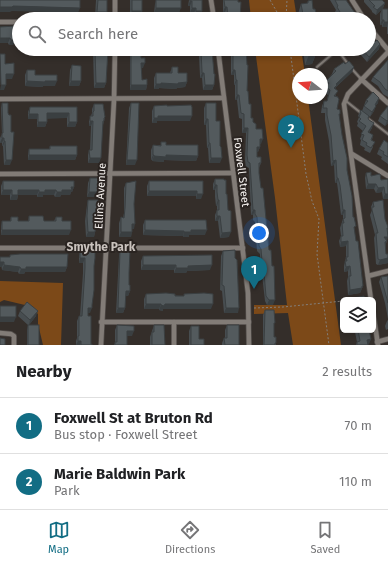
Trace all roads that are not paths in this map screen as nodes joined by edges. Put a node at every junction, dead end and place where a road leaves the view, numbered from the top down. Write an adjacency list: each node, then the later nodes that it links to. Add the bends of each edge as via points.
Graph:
1 (115, 0): 4 (street)
2 (211, 0): 5 (street)
3 (352, 0): 6 (street)
4 (115, 12)
5 (213, 12)
6 (360, 12)
7 (0, 22): 8 (street)
8 (12, 22)
9 (376, 36): 10 (street)
10 (388, 51): 16 (street)
11 (115, 56): 19 (street, Ellins Avenue)
12 (219, 56): 17 (street, Foxwell Street)
13 (329, 56): 15 (lane)
14 (343, 56): 16 (lane)
15 (317, 67)
16 (361, 79): 20 (street); 21 (street)
17 (224, 98): 19 (street); 24 (street, Foxwell Street)
18 (0, 99): 19 (street)
19 (114, 100): 26 (street, Ellins Avenue)
20 (344, 100): 22 (lane); 23 (street)
21 (388, 103)
22 (388, 134)
23 (352, 154): 27 (street); 32 (street)
24 (233, 173): 26 (street); 30 (street, Foxwell Street)
25 (0, 174): 26 (street)
26 (110, 174): 29 (street, Ellins Avenue)
27 (388, 176)
28 (0, 248): 29 (street)
29 (106, 248): 30 (street); 34 (street, Ellins Avenue)
30 (243, 248): 36 (street, Foxwell Street)
31 (388, 271): 32 (street)
32 (368, 276): 33 (street)
33 (371, 297)
34 (101, 322): 35 (street); 42 (street, Ellins Avenue)
35 (174, 322): 36 (street); 43 (street)
36 (249, 322): 44 (street, Foxwell Street)
37 (376, 331): 40 (street)
38 (0, 332): 41 (street, via 12,334)
39 (388, 339): 40 (street)
40 (378, 343)
41 (14, 345)
42 (101, 345)
43 (174, 345)
44 (249, 345)

